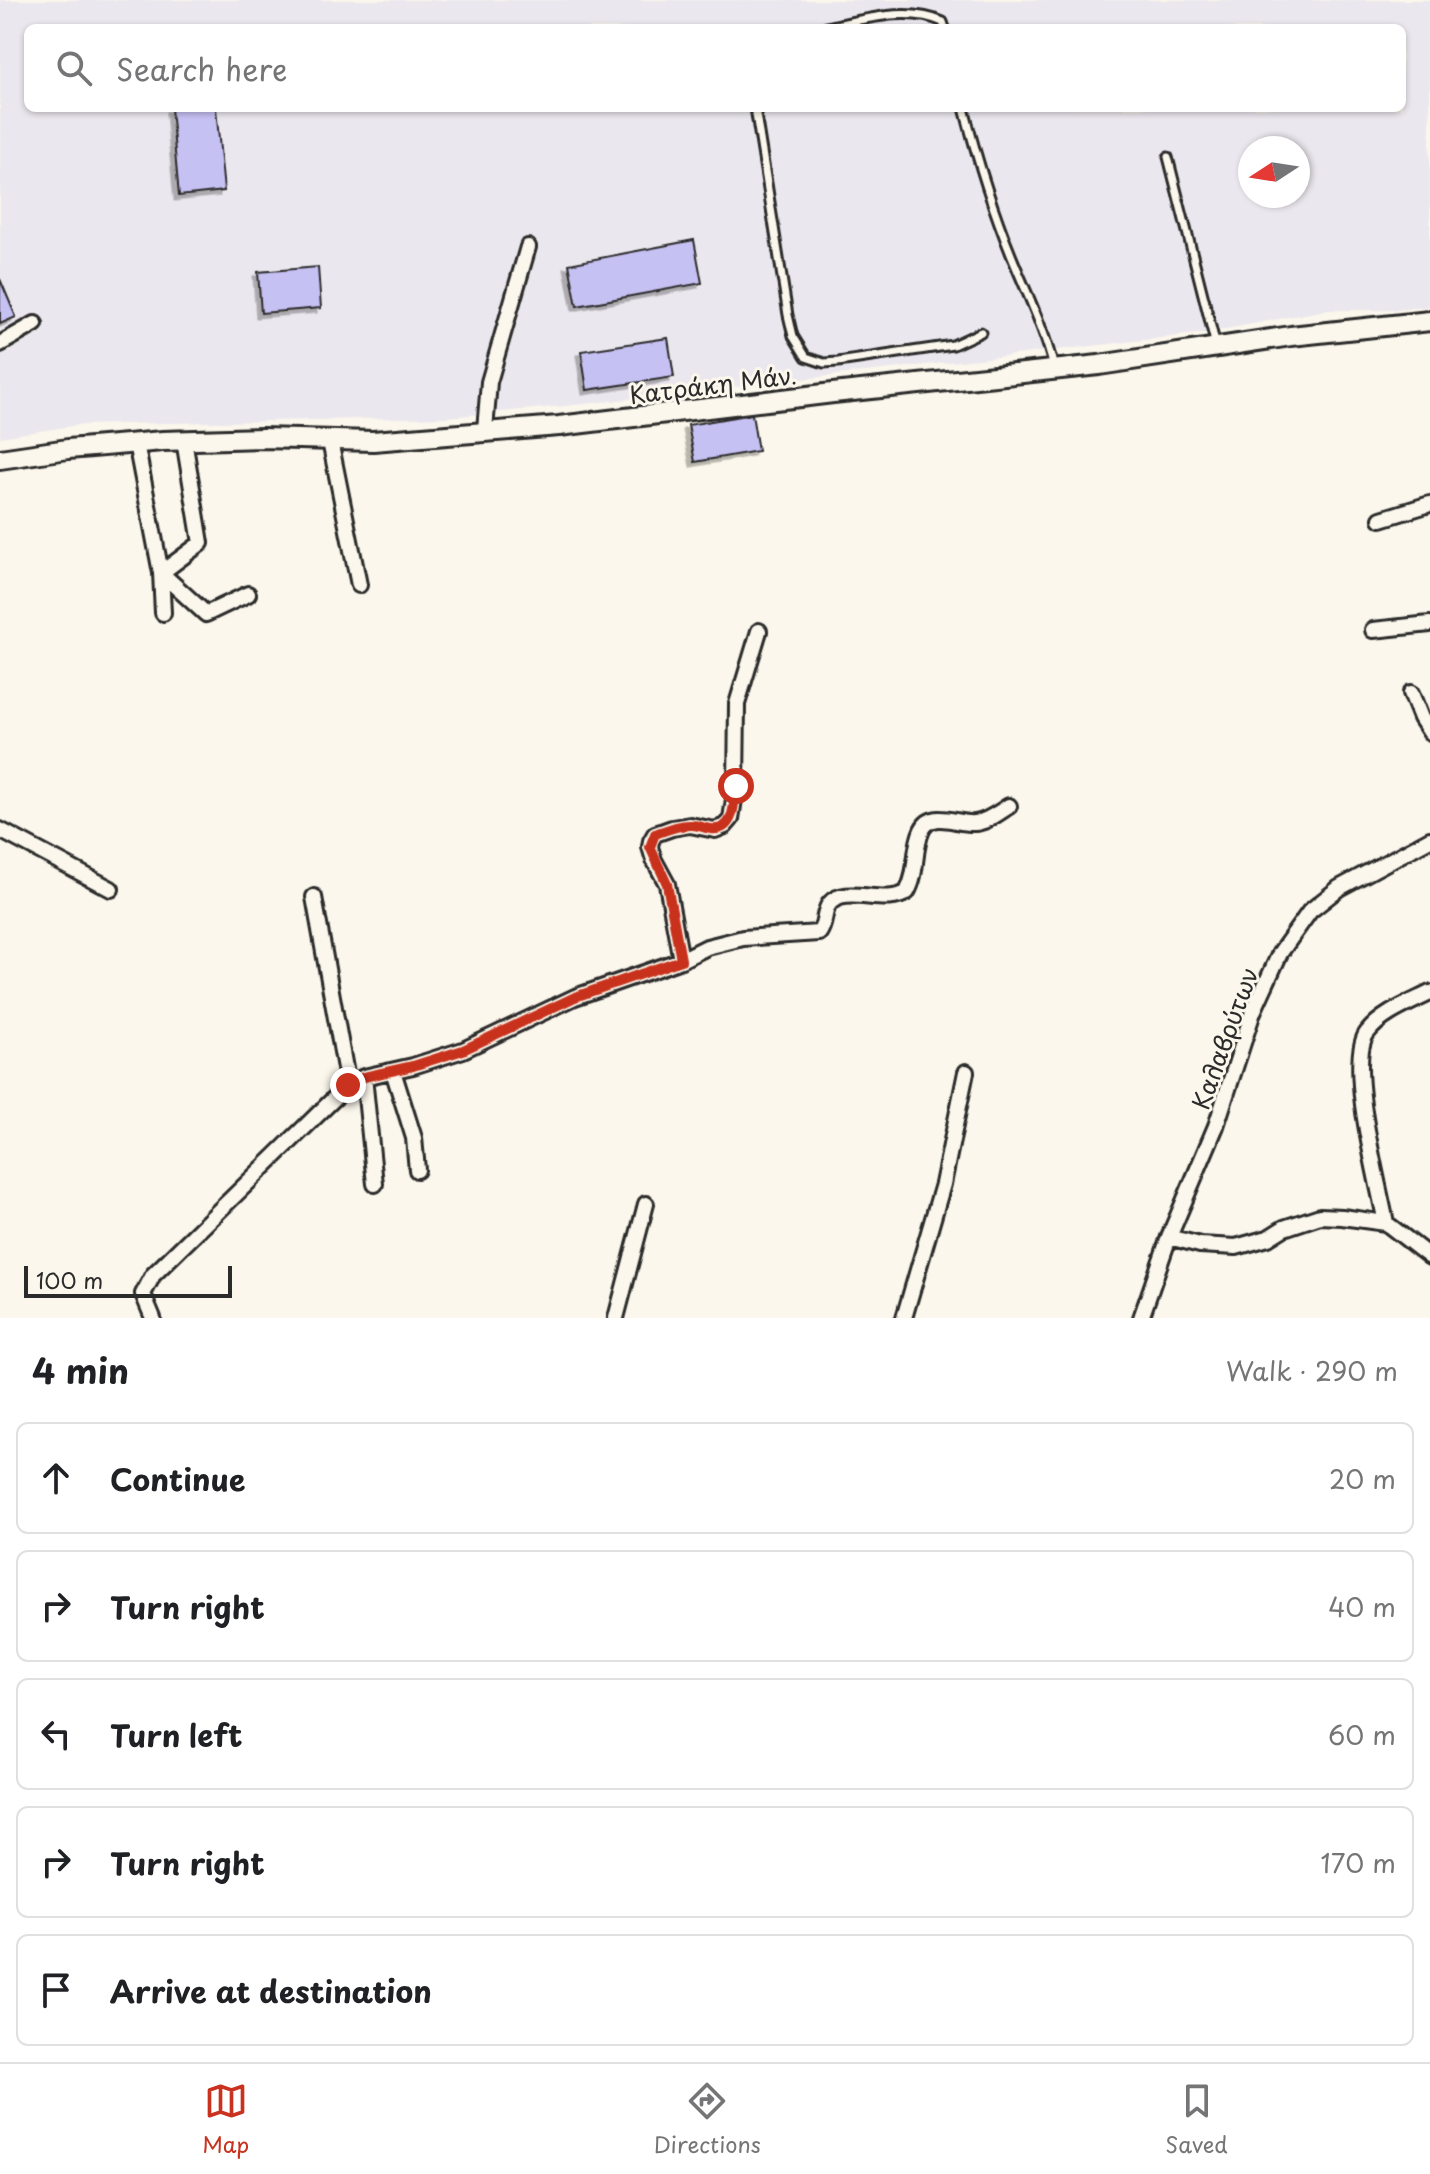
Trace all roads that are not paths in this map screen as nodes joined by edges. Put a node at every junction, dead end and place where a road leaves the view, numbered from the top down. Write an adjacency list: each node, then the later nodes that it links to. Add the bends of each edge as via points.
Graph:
1 (844, 24): 2 (lane, via 903,14 928,16)
2 (944, 24)
3 (756, 112): 9 (lane, via 788,315 806,357 838,362 953,345)
4 (965, 112): 12 (lane, via 983,182 1039,317)
5 (1168, 157): 11 (lane)
6 (528, 247): 13 (street, via 489,382)
7 (1430, 321): 11 (street, Κατράκη Μάν.)
8 (35, 324): 10 (street)
9 (981, 332)
10 (0, 344)
11 (1216, 348): 12 (street, Κατράκη Μάν.)
12 (1054, 370): 13 (street, Κατράκη Μάν., via 618,420)
13 (485, 430): 15 (street, Κατράκη Μάν.)
14 (184, 440): 15 (street, Κατράκη Μάν.); 16 (street, Κατράκη Μάν.); 20 (street, via 201,543)
15 (330, 441): 21 (street)
16 (136, 443): 17 (street, Κατράκη Μάν.); 20 (street)
17 (0, 459)
18 (1430, 504): 19 (street)
19 (1381, 519)
20 (161, 573): 22 (street, via 206,614); 23 (street)
21 (359, 585)
22 (248, 594)
23 (163, 613)
24 (1430, 624): 25 (street)
25 (1373, 630)
26 (759, 631): 34 (street, via 737,704 731,819 715,830 672,828 651,841 667,884)
27 (1411, 693): 28 (street)
28 (1430, 732)
29 (1009, 806): 34 (street, via 979,823 929,822 921,831 910,888 901,896 850,895 829,904 819,933 743,938)
30 (0, 830): 32 (street)
31 (1430, 839): 44 (street, Καλαβρύτων, via 1339,888 1310,911 1280,953)
32 (111, 889)
33 (314, 897): 39 (street)
34 (681, 960): 36 (street, via 575,997 463,1050)
35 (1430, 993): 43 (street, via 1379,1022 1362,1042 1359,1077)
36 (393, 1071): 38 (street); 40 (street, via 414,1138)
37 (966, 1072): 48 (street, via 943,1184)
38 (364, 1077): 39 (street); 41 (street)
39 (348, 1085): 46 (street, via 153,1275 143,1294)
40 (417, 1170)
41 (375, 1184)
42 (646, 1204): 47 (street)
43 (1386, 1223): 44 (street, via 1320,1216 1236,1247); 45 (street)
44 (1169, 1237): 49 (street, Καλαβρύτων)
45 (1430, 1257)
46 (153, 1318)
47 (616, 1318)
48 (904, 1318)
49 (1141, 1318)

